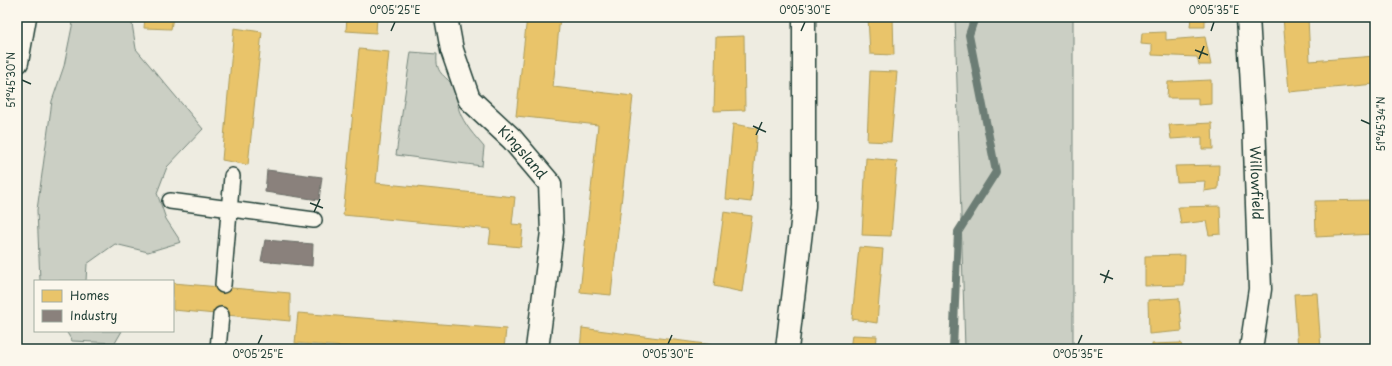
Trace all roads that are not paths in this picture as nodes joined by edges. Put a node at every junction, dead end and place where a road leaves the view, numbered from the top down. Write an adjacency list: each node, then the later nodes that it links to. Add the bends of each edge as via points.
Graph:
1 (25, 17): 5 (street)
2 (446, 17): 13 (street, Kingsland, via 452,50 469,99 512,139 550,184 552,232)
3 (804, 17): 14 (street, via 804,206)
4 (1248, 17): 15 (street, Willowfield, via 1260,289)
5 (17, 62)
6 (232, 176): 8 (lane)
7 (170, 201): 8 (lane)
8 (230, 209): 9 (lane); 10 (lane)
9 (314, 220)
10 (223, 285)
11 (221, 315): 12 (lane)
12 (218, 349)
13 (537, 349)
14 (787, 349)
15 (1251, 349)

